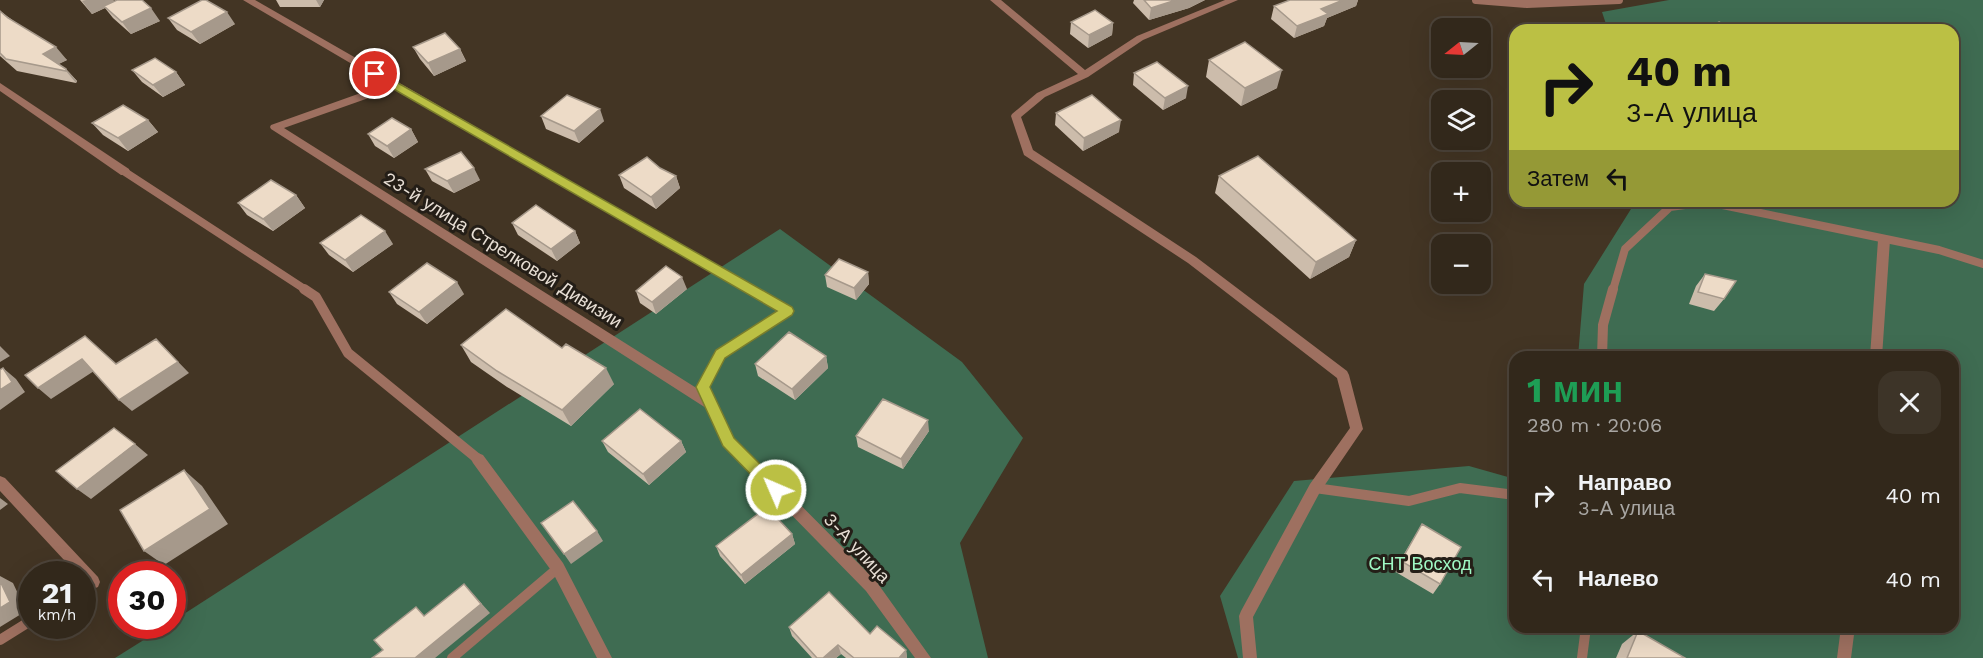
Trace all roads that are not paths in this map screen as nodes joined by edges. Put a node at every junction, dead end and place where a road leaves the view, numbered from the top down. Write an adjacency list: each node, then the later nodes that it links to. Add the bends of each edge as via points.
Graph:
1 (248, 0): 6 (street)
2 (995, 0): 7 (street)
3 (1233, 0): 7 (street, via 1140,38)
4 (1476, 0): 5 (lane, via 1527,4)
5 (1619, 0)
6 (260, 3): 8 (street)
7 (1085, 75): 20 (street, via 1041,95 1016,116 1028,152 1192,260 1343,375 1357,429)
8 (394, 85): 17 (street, 3-А улица, via 788,311 720,354 703,387); 17 (street, 23-й улица Стрелковой Дивизии, via 275,127)
9 (0, 86): 10 (street)
10 (125, 172): 18 (lane, via 316,297 348,353)
11 (1670, 207): 15 (lane, via 1625,249 1603,325)
12 (1731, 207): 13 (lane)
13 (1884, 240): 14 (lane, via 1939,250); 16 (street)
14 (1983, 264)
15 (1602, 351)
16 (1876, 351)
17 (711, 404): 30 (street, 3-А улица, via 729,442 871,586)
18 (478, 459): 23 (street)
19 (0, 482): 22 (street)
20 (1315, 489): 21 (lane, via 1408,501 1460,488); 31 (street, via 1246,616)
21 (1509, 494)
22 (67, 561)
23 (558, 568): 28 (lane); 29 (street)
24 (18, 629): 27 (lane)
25 (1585, 633): 32 (lane)
26 (1847, 633): 33 (street)
27 (0, 640)
28 (452, 658)
29 (605, 658)
30 (924, 658)
31 (1250, 658)
32 (1582, 658)
33 (1844, 658)

